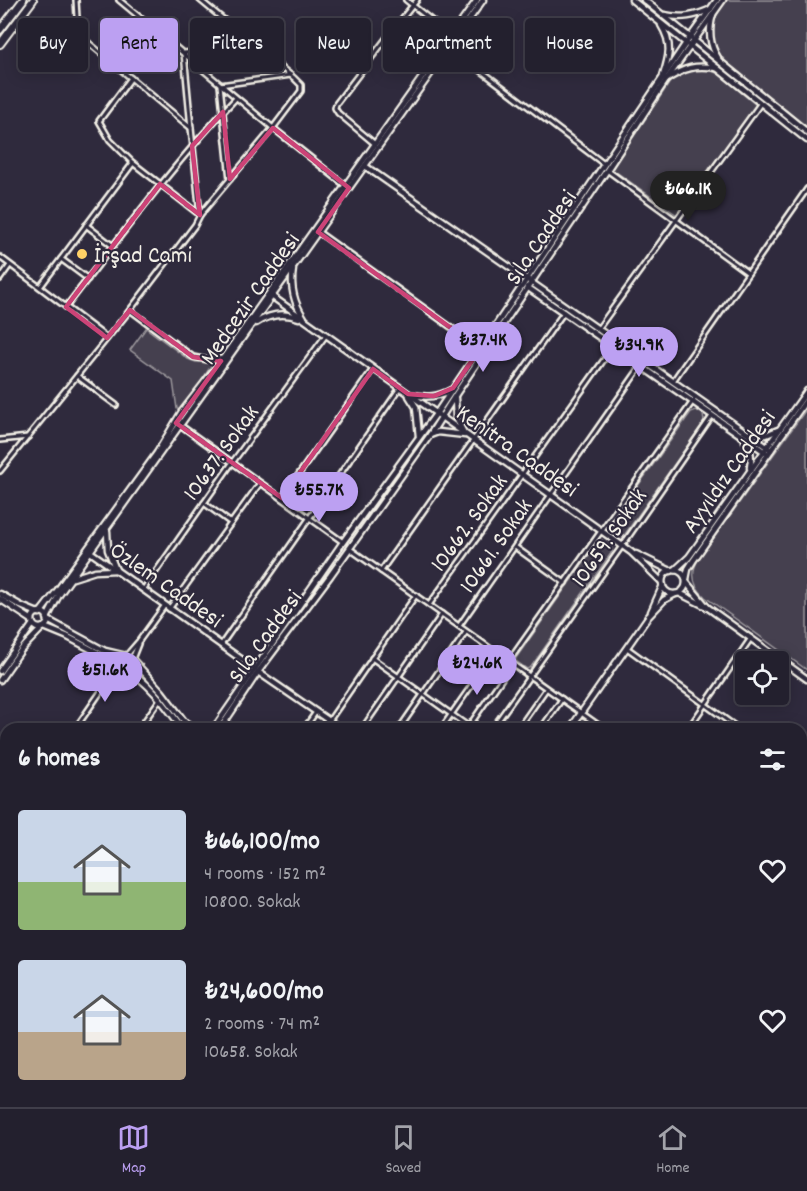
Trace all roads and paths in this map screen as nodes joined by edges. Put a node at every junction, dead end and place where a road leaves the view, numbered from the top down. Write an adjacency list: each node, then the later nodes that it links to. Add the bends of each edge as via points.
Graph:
1 (23, 0): 22 (highway)
2 (33, 0): 24 (highway)
3 (76, 0): 35 (street, via 78,34)
4 (119, 0): 27 (street)
5 (200, 0): 17 (street)
6 (406, 0): 14 (street)
7 (417, 0): 14 (street)
8 (477, 0): 19 (street, Medcezir Caddesi)
9 (483, 0): 20 (street, Medcezir Caddesi)
10 (632, 0): 21 (street)
11 (644, 0): 16 (street)
12 (717, 0): 15 (street)
13 (723, 0): 15 (street)
14 (413, 5): 18 (street); 45 (street, via 336,104 338,113)
15 (712, 12): 16 (street, via 692,17); 23 (street); 28 (street, via 711,41)
16 (662, 15): 23 (street)
17 (222, 18)
18 (429, 18)
19 (466, 18)
20 (469, 18)
21 (658, 21): 25 (street); 36 (street, via 670,50)
22 (0, 30)
23 (693, 39): 25 (street); 28 (street)
24 (0, 44)
25 (688, 45): 30 (street); 36 (street)
26 (190, 52): 27 (street)
27 (184, 53): 37 (street); 41 (street)
28 (722, 63): 43 (street)
29 (284, 69): 34 (street)
30 (720, 69): 36 (street, via 695,66); 39 (street)
31 (428, 72): 45 (street, Medcezir Caddesi)
32 (429, 72): 49 (street, Medcezir Caddesi)
33 (483, 72): 48 (street)
34 (291, 75): 37 (street); 42 (street, via 301,85 301,91)
35 (131, 78): 41 (street); 47 (street, via 99,121 110,140)
36 (665, 78): 48 (street); 50 (street, Sıla Caddesi)
37 (220, 85): 38 (street); 40 (street)
38 (236, 98): 40 (street); 42 (street)
39 (761, 103): 44 (street); 56 (street)
40 (223, 112): 46 (street); 51 (street)
41 (191, 128): 46 (street)
42 (273, 128): 51 (street); 53 (street)
43 (807, 132)
44 (807, 140)
45 (375, 144): 53 (street, Medcezir Caddesi)
46 (192, 146): 52 (street); 55 (street)
47 (133, 163): 52 (street); 57 (street)
48 (604, 164): 67 (street)
49 (365, 166): 53 (street, Medcezir Caddesi); 67 (street)
50 (607, 170): 56 (street); 68 (street, Sıla Caddesi)
51 (230, 180): 55 (street)
52 (160, 184): 55 (street); 59 (street)
53 (347, 187): 58 (street, Medcezir Caddesi); 71 (street, Medcezir Caddesi)
54 (807, 189): 64 (street)
55 (200, 215): 73 (street)
56 (676, 220): 64 (street); 77 (street)
57 (86, 225): 59 (street); 61 (street)
58 (318, 232): 63 (street, Medcezir Caddesi); 81 (street)
59 (113, 246): 66 (street)
60 (0, 257): 62 (street)
61 (61, 259): 66 (street); 70 (street)
62 (10, 265): 65 (street); 70 (street)
63 (294, 266): 71 (street, Medcezir Caddesi); 75 (street, via 293,295)
64 (748, 273): 86 (street)
65 (0, 279)
66 (88, 279): 72 (street)
67 (526, 279): 68 (street); 69 (street)
68 (531, 282): 69 (street, Sıla Caddesi); 77 (street)
69 (525, 286): 74 (street); 81 (street); 88 (street, Sıla Caddesi)
70 (40, 287): 72 (street)
71 (270, 295): 75 (street, Kenitra Caddesi); 76 (street, Medcezir Caddesi); 82 (street, Medcezir Caddesi)
72 (66, 308): 79 (street)
73 (130, 310): 79 (street); 82 (street, via 193,357)
74 (564, 312): 80 (street); 104 (street)
75 (305, 321): 76 (street, via 292,315 275,315); 78 (street, Kenitra Caddesi)
76 (252, 327): 96 (street, Medcezir Caddesi)
77 (598, 329): 80 (street)
78 (326, 335): 84 (street, Kenitra Caddesi); 106 (street, 10637. Sokak)
79 (107, 338): 85 (street)
80 (615, 344): 83 (street); 86 (street); 109 (street, 10662. Sokak)
81 (480, 349): 88 (street)
82 (223, 358): 96 (street, Medcezir Caddesi)
83 (641, 366): 92 (street); 111 (street, 10661. Sokak)
84 (373, 369): 87 (street, Kenitra Caddesi); 112 (street)
85 (77, 376): 93 (street); 101 (street)
86 (673, 381): 92 (street)
87 (400, 388): 90 (street, Kenitra Caddesi); 114 (street)
88 (454, 391): 90 (street, via 428,397); 94 (street, Sıla Caddesi); 100 (street, via 456,418)
89 (807, 391): 97 (street, Ayyıldız Caddesi)
90 (408, 394): 94 (street, Kenitra Caddesi); 102 (street, via 416,407)
91 (807, 399): 105 (street, Ayyıldız Caddesi)
92 (694, 400): 95 (street); 98 (street); 117 (street, 10659. Sokak)
93 (116, 405)
94 (439, 416): 99 (street, Sıla Caddesi); 100 (street, Kenitra Caddesi); 102 (street)
95 (712, 416): 98 (street); 119 (street, 10659. Sokak)
96 (178, 424): 106 (street); 116 (street, Medcezir Caddesi); 122 (street, Medcezir Caddesi)
97 (780, 429): 98 (street, via 762,435); 105 (street, Ayyıldız Caddesi)
98 (742, 433): 105 (street); 108 (street, via 748,445)
99 (430, 435): 100 (street); 121 (street, Sıla Caddesi)
100 (465, 435): 104 (street, Kenitra Caddesi)
101 (28, 437): 103 (street); 107 (street)
102 (419, 438): 118 (street)
103 (0, 440)
104 (473, 441): 109 (street, Kenitra Caddesi); 125 (street)
105 (767, 451): 108 (street, Ayyıldız Caddesi); 128 (street, Ayyıldız Caddesi, via 693,561)
106 (232, 463): 110 (street); 113 (street, 10637. Sokak)
107 (0, 471)
108 (750, 471): 126 (street, Ayyıldız Caddesi, via 689,557)
109 (522, 475): 111 (street, Kenitra Caddesi); 136 (street, 10662. Sokak)
110 (260, 483): 112 (street); 115 (street)
111 (550, 495): 117 (street, Kenitra Caddesi); 120 (street, 10661. Sokak)
112 (282, 498): 114 (street)
113 (204, 503): 115 (street); 131 (street, 10637. Sokak)
114 (310, 518): 118 (street); 149 (street)
115 (231, 522): 137 (street)
116 (107, 529): 122 (street, Medcezir Caddesi); 124 (street, via 108,550)
117 (601, 531): 119 (street, Kenitra Caddesi); 129 (street, 10659. Sokak)
118 (343, 542): 158 (street)
119 (622, 546): 123 (street, Kenitra Caddesi); 159 (street, 10659. Sokak)
120 (514, 547): 129 (street); 144 (street, 10661. Sokak)
121 (349, 548): 125 (street); 158 (street, Sıla Caddesi)
122 (88, 551): 124 (street, Özlem Caddesi); 127 (street, Medcezir Caddesi); 139 (street, Medcezir Caddesi)
123 (631, 552): 126 (street); 130 (street)
124 (116, 570): 127 (street, via 95,571); 131 (street, Özlem Caddesi)
125 (381, 571): 134 (street)
126 (673, 571): 128 (street, via 682,573); 130 (street, via 665,575)
127 (71, 579): 142 (street, Medcezir Caddesi)
128 (686, 580): 133 (street, via 685,588); 138 (street)
129 (564, 582): 155 (street, 10659. Sokak)
130 (663, 584): 133 (street, via 667,592); 141 (street)
131 (143, 590): 137 (street, Özlem Caddesi)
132 (0, 594): 139 (street)
133 (677, 594): 138 (street); 141 (street, via 664,600)
134 (416, 595): 136 (street); 153 (street, 10662. Sokak)
135 (0, 599): 143 (street)
136 (429, 605): 140 (street)
137 (167, 607): 148 (street); 149 (street, Özlem Caddesi)
138 (707, 607): 147 (street)
139 (39, 613): 142 (street); 143 (street)
140 (442, 614): 144 (street); 160 (street, 10661. Sokak)
141 (648, 617): 150 (street)
142 (47, 619): 145 (street); 152 (street, via 105,651)
143 (33, 622): 145 (street); 157 (street)
144 (459, 626): 146 (street)
145 (43, 627): 156 (street); 162 (street)
146 (467, 632): 151 (street); 164 (street)
147 (751, 638): 161 (street); 167 (street)
148 (139, 641): 152 (street); 154 (street)
149 (221, 645): 158 (street, Özlem Caddesi)
150 (627, 648): 167 (street); 169 (street)
151 (495, 651): 155 (street); 170 (street)
152 (126, 656): 154 (street); 156 (street, via 120,659)
153 (372, 658): 160 (street); 171 (street, 10662. Sokak)
154 (132, 660): 156 (street, via 131,666); 175 (street)
155 (510, 662): 159 (street); 184 (street, 10659. Sokak)
156 (123, 667): 165 (street); 172 (street, via 115,671)
157 (0, 671)
158 (257, 671): 168 (street, Özlem Caddesi); 176 (street); 177 (street, Sıla Caddesi)
159 (529, 676): 163 (street); 185 (street, 10659. Sokak)
160 (399, 677): 164 (street); 180 (street, 10661. Sokak)
161 (807, 678)
162 (0, 680)
163 (547, 688): 166 (street); 186 (street)
164 (423, 694): 170 (street); 181 (street)
165 (160, 699): 173 (street); 174 (street)
166 (562, 699): 169 (street); 187 (street)
167 (705, 704): 190 (street); 191 (street)
168 (316, 712): 171 (street, Özlem Caddesi); 178 (street)
169 (581, 713): 188 (street); 189 (street)
170 (451, 714): 182 (street); 183 (street)
171 (329, 721): 179 (street, Özlem Caddesi)
172 (79, 723)
173 (143, 723)
174 (178, 723)
175 (186, 723)
176 (219, 723)
177 (224, 723)
178 (308, 723)
179 (332, 723)
180 (366, 723)
181 (403, 723)
182 (445, 723)
183 (463, 723)
184 (472, 723)
185 (496, 723)
186 (522, 723)
187 (545, 723)
188 (574, 723)
189 (595, 723)
190 (692, 723)
191 (731, 723)

